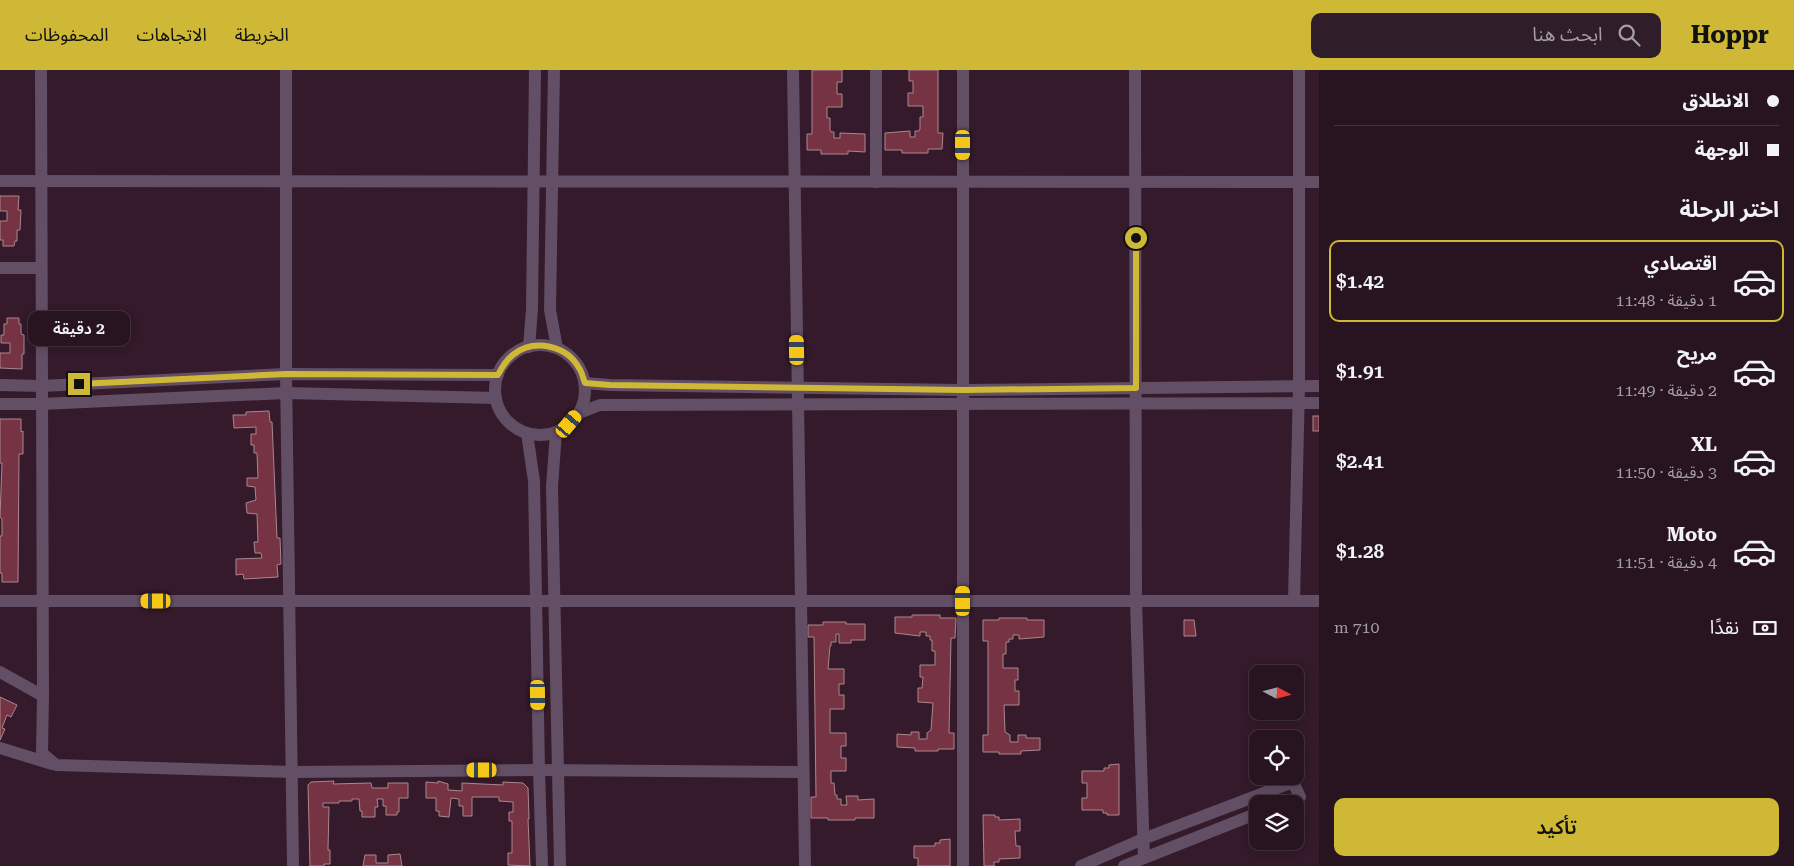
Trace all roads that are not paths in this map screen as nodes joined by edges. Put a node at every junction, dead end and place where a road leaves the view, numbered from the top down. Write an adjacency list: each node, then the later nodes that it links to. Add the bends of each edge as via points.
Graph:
1 (41, 70): 11 (street)
2 (286, 70): 12 (street)
3 (535, 70): 13 (street)
4 (554, 70): 14 (street)
5 (793, 70): 15 (street)
6 (876, 70): 16 (street)
7 (964, 70): 17 (street)
8 (1135, 70): 18 (street)
9 (1299, 70): 19 (street)
10 (0, 181): 11 (street)
11 (41, 182): 12 (street); 22 (street)
12 (286, 182): 13 (street); 25 (street)
13 (533, 182): 14 (street); 23 (street)
14 (552, 182): 15 (street); 24 (street, via 550,310)
15 (795, 182): 16 (street); 32 (street)
16 (876, 182): 17 (street)
17 (963, 182): 18 (street); 34 (street)
18 (1136, 182): 19 (street); 33 (street)
19 (1299, 182): 20 (street); 30 (street)
20 (1319, 182)
21 (0, 268): 22 (street)
22 (41, 268): 29 (street)
23 (529, 347): 24 (street); 26 (street, via 515,353)
24 (557, 348): 27 (street, via 580,368)
25 (286, 374): 26 (street); 29 (street); 35 (street)
26 (498, 375): 36 (street)
27 (585, 383): 32 (street); 44 (street)
28 (0, 386): 29 (street)
29 (41, 386): 40 (street)
30 (1299, 386): 31 (street); 33 (street); 37 (street)
31 (1319, 386)
32 (798, 387): 34 (street); 41 (street)
33 (1136, 388): 34 (street); 43 (street)
34 (963, 390): 42 (street)
35 (286, 393): 36 (street); 40 (street); 48 (street)
36 (496, 398): 46 (street, via 507,420)
37 (1299, 403): 38 (street); 43 (street); 50 (street)
38 (1319, 403)
39 (0, 404): 40 (street)
40 (41, 404): 52 (street)
41 (798, 404): 42 (street); 44 (street, via 600,405); 55 (street)
42 (963, 404): 43 (street); 56 (street)
43 (1136, 404): 49 (street)
44 (579, 412): 45 (street)
45 (556, 432): 46 (street, via 542,435); 54 (street, via 552,487)
46 (527, 433): 53 (street, via 534,481)
47 (0, 600): 52 (street)
48 (289, 600): 52 (street); 53 (street); 63 (street)
49 (1136, 600): 50 (street); 56 (street); 69 (street)
50 (1294, 600): 51 (street)
51 (1319, 600)
52 (42, 601): 58 (street)
53 (536, 601): 54 (street); 61 (street)
54 (554, 601): 55 (street); 62 (street)
55 (800, 601): 56 (street); 64 (street)
56 (963, 601): 75 (street)
57 (0, 672): 58 (street)
58 (43, 696): 60 (street, via 42,753)
59 (0, 748): 60 (street)
60 (56, 765): 63 (street)
61 (539, 770): 62 (street); 63 (street); 72 (street)
62 (558, 770): 64 (street); 73 (street)
63 (292, 772): 71 (street)
64 (803, 772): 74 (street)
65 (1258, 795): 66 (street, via 1292,782)
66 (1299, 795)
67 (1249, 798): 69 (street)
68 (1249, 817): 70 (street)
69 (1143, 839): 70 (street); 76 (street)
70 (1144, 858): 77 (street)
71 (293, 866)
72 (542, 866)
73 (560, 866)
74 (805, 866)
75 (963, 866)
76 (1081, 866)
77 (1124, 866)

